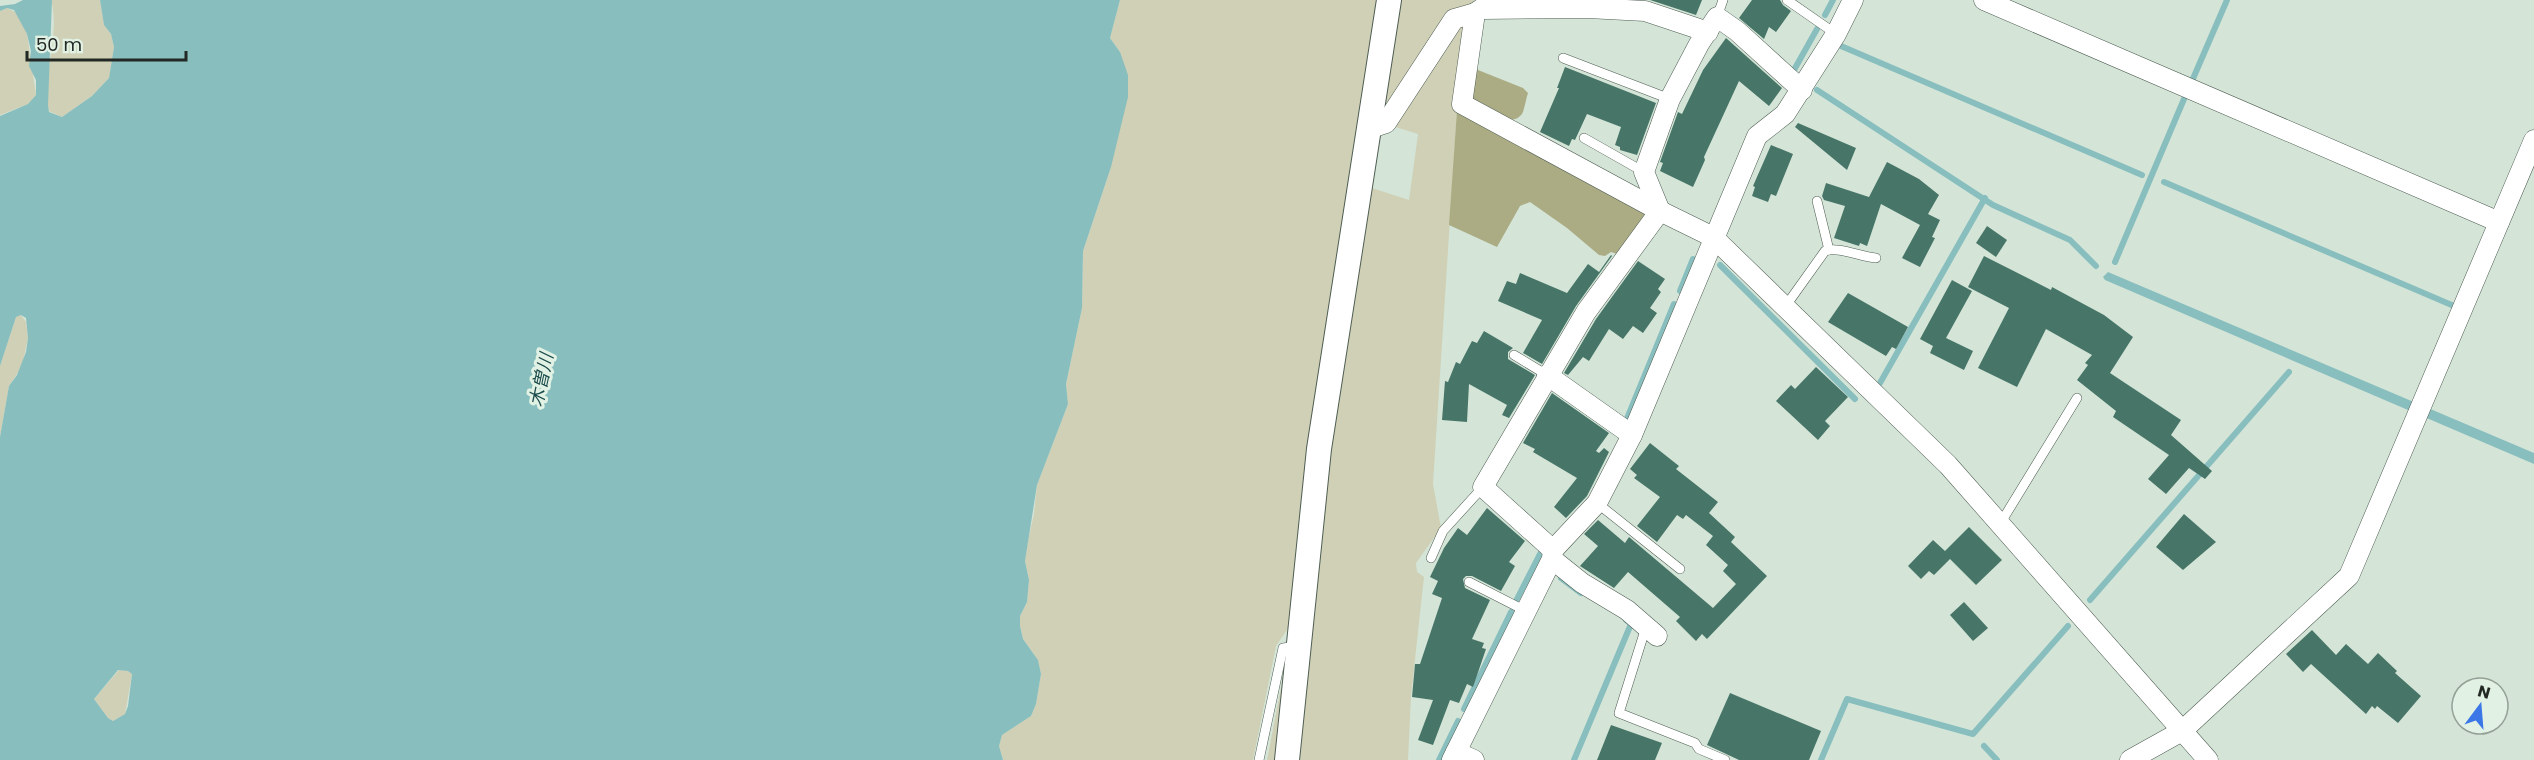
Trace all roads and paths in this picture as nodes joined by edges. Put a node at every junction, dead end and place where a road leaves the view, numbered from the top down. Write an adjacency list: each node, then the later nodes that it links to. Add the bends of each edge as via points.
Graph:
1 (1389, 0): 11 (street)
2 (1787, 0): 7 (lane)
3 (1853, 0): 7 (street)
4 (1984, 0): 17 (street)
5 (1476, 13): 6 (street, via 1481,9 1588,8); 11 (street, via 1454,19 1386,123); 16 (street, via 1462,104)
6 (1716, 16): 9 (street); 10 (street)
7 (1836, 34): 9 (street)
8 (1563, 58): 10 (lane)
9 (1802, 90): 18 (street, via 1785,114 1757,136)
10 (1670, 99): 14 (street)
11 (1368, 129): 35 (street, via 1319,449)
12 (1584, 138): 14 (lane)
13 (2534, 140): 17 (street)
14 (1644, 172): 16 (street)
15 (1816, 201): 19 (lane)
16 (1660, 211): 18 (street); 23 (street, via 1586,312)
17 (2499, 222): 36 (street, via 2349,576)
18 (1713, 237): 21 (street); 25 (street)
19 (1828, 250): 20 (lane); 21 (lane)
20 (1876, 258)
21 (1785, 307): 28 (street, via 1948,465)
22 (1514, 355): 23 (lane)
23 (1547, 375): 25 (street); 26 (street)
24 (2077, 398): 28 (lane)
25 (1632, 435): 27 (street)
26 (1483, 487): 29 (street); 30 (lane, via 1443,531)
27 (1597, 503): 29 (street); 31 (lane)
28 (2000, 524): 36 (street)
29 (1552, 554): 33 (street); 34 (street, via 1582,583 1627,610)
30 (1431, 558)
31 (1680, 569)
32 (1469, 582): 33 (lane)
33 (1526, 611): 37 (street)
34 (1652, 631): 40 (lane, via 1619,713 1695,742 1699,749)
35 (1298, 646): 38 (lane, via 1283,648); 39 (street)
36 (2182, 731): 41 (street); 42 (street)
37 (1460, 757)
38 (1259, 760)
39 (1287, 760)
40 (1725, 760)
41 (2130, 760)
42 (2208, 760)

